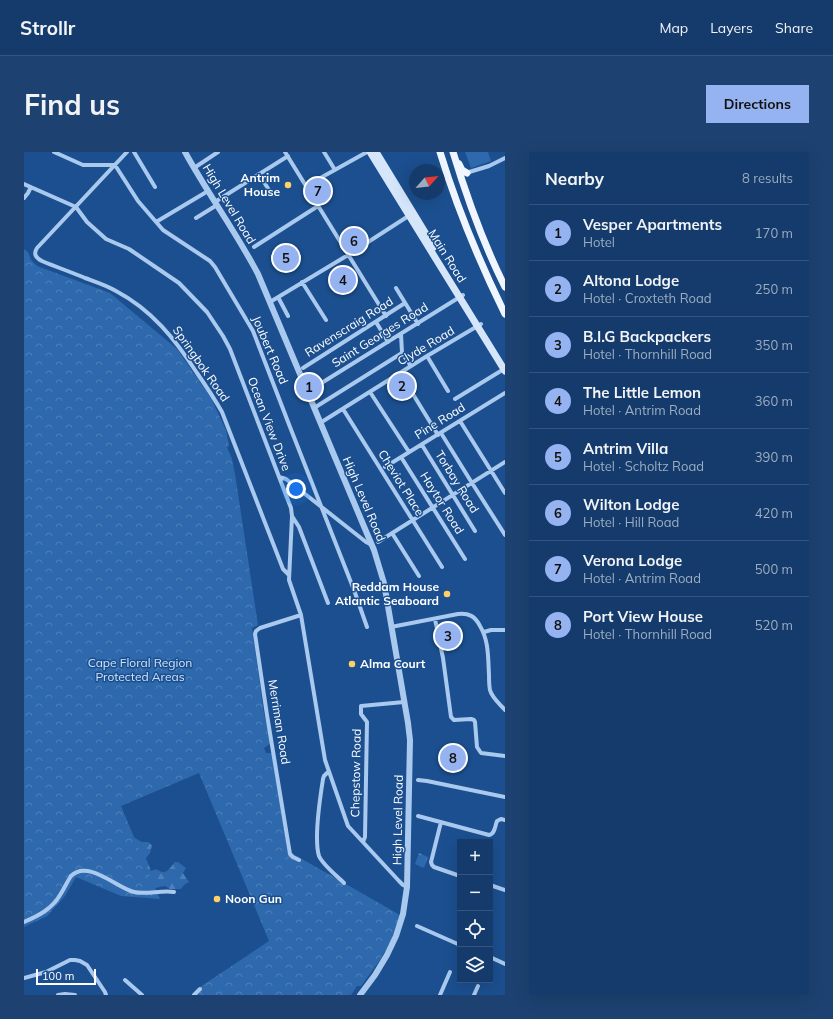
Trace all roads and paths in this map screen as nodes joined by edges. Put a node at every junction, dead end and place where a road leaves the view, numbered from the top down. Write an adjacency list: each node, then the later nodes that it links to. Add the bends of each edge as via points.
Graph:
1 (54, 152): 16 (street, via 83,165)
2 (127, 152): 16 (street)
3 (134, 152): 26 (street)
4 (185, 152): 17 (street, High Level Road)
5 (207, 152): 14 (street)
6 (218, 152): 14 (street)
7 (286, 152): 13 (street)
8 (324, 152): 18 (street)
9 (368, 152): 18 (street); 33 (main road, Main Road)
10 (376, 152): 33 (main road, Main Road)
11 (440, 152): 36 (main road, via 454,198)
12 (454, 152): 21 (main road)
13 (288, 156): 20 (street); 24 (street)
14 (210, 157): 17 (street)
15 (505, 158): 19 (street)
16 (115, 165): 32 (street); 35 (street, Joubert Road, via 138,201)
17 (194, 168): 27 (street, High Level Road)
18 (335, 170): 24 (street)
19 (476, 170): 21 (street); 23 (street, via 465,176)
20 (259, 174): 28 (street); 30 (street)
21 (463, 174): 23 (main road); 36 (main road, via 456,178 454,188)
22 (24, 184): 25 (street, Ocean View Drive)
23 (463, 185): 40 (main road)
24 (306, 186): 31 (street)
25 (31, 187): 29 (street); 32 (street, Ocean View Drive)
26 (155, 187)
27 (208, 191): 30 (street, High Level Road); 35 (street)
28 (272, 195)
29 (24, 198)
30 (216, 204): 34 (street); 44 (street, High Level Road, via 252,264)
31 (318, 206): 37 (street); 38 (street)
32 (76, 207): 77 (street, Ocean View Drive, via 100,234 129,249 178,283 207,312 230,349); 91 (street, Springbok Road, via 37,248 36,256 126,296 153,317 172,338 222,412 283,569)
33 (411, 214): 38 (street); 42 (main road, Main Road)
34 (196, 218)
35 (156, 222): 81 (street, Joubert Road, via 163,230 213,263 253,330)
36 (471, 240): 46 (main road)
37 (254, 247)
38 (348, 255): 39 (street); 48 (street)
39 (302, 282): 43 (street); 49 (street)
40 (505, 287)
41 (396, 288): 45 (street, Ravenscraig Road)
42 (461, 296): 51 (street, Saint Georges Road); 52 (main road, Main Road)
43 (278, 297): 44 (street); 47 (street)
44 (270, 302): 62 (street, High Level Road)
45 (406, 303): 48 (street, Ravenscraig Road); 51 (street, Ravenscraig Road)
46 (505, 314)
47 (288, 316)
48 (386, 316): 50 (street, Ravenscraig Road)
49 (326, 320)
50 (376, 322): 54 (street); 58 (street, Ravenscraig Road)
51 (418, 324): 53 (street, Saint Georges Road)
52 (479, 326): 56 (street, Clyde Road); 59 (main road, Main Road)
53 (401, 334): 54 (street, Saint Georges Road); 55 (street)
54 (388, 342): 62 (street, Saint Georges Road)
55 (402, 353): 57 (street); 66 (street)
56 (427, 356): 57 (street, Clyde Road); 61 (street)
57 (411, 366): 60 (street, Clyde Road)
58 (303, 368)
59 (505, 368): 65 (street)
60 (400, 373): 63 (street, Clyde Road); 70 (street)
61 (448, 391)
62 (307, 392): 66 (street, High Level Road)
63 (370, 392): 67 (street, Clyde Road); 72 (street)
64 (505, 393): 68 (street, Pine Road)
65 (455, 399)
66 (314, 408): 69 (street, High Level Road)
67 (343, 408): 69 (street, Clyde Road); 84 (street, Cheviot Place)
68 (460, 421): 70 (street, Pine Road); 76 (street)
69 (320, 423): 88 (street, High Level Road)
70 (439, 434): 71 (street, Pine Road); 78 (street)
71 (422, 445): 72 (street, Pine Road); 80 (street, Torbay Road)
72 (408, 452): 73 (street, Pine Road)
73 (402, 457): 75 (street, Pine Road); 82 (street, Haytor Road)
74 (505, 462): 76 (street)
75 (385, 467)
76 (491, 470): 78 (street); 79 (street)
77 (279, 477): 81 (street, via 286,479); 83 (street, Ocean View Drive)
78 (472, 483): 80 (street); 87 (street)
79 (505, 493)
80 (453, 495): 82 (street); 85 (street, Torbay Road)
81 (321, 506): 88 (street, via 366,542); 96 (street, Joubert Road)
82 (433, 508): 84 (street); 89 (street, Haytor Road)
83 (292, 516): 91 (street, Ocean View Drive); 93 (street)
84 (413, 521): 86 (street); 90 (street, Cheviot Place)
85 (475, 531)
86 (392, 534): 88 (street); 92 (street)
87 (505, 535)
88 (375, 544): 97 (street, High Level Road)
89 (465, 559)
90 (442, 567)
91 (288, 574): 94 (street, Ocean View Drive)
92 (419, 576)
93 (328, 603)
94 (301, 615): 103 (street, Ocean View Drive); 110 (street, Merriman Road, via 260,628 255,634 290,854)
95 (435, 618): 97 (street); 99 (street, via 470,615 476,619); 102 (street, via 450,715 454,720 474,720 477,747 480,752)
96 (367, 627)
97 (391, 627): 100 (street, High Level Road)
98 (505, 630): 99 (street)
99 (484, 632): 101 (street, via 490,690)
100 (404, 702): 109 (street, Chepstow Road, via 361,706 361,714 367,722); 113 (street, High Level Road, via 410,740)
101 (505, 710)
102 (505, 756)
103 (328, 772): 109 (street, Ocean View Drive, via 348,826); 112 (street, via 323,779 319,803 318,853 324,863)
104 (418, 780): 105 (street)
105 (505, 797)
106 (418, 816): 108 (street)
107 (505, 820): 108 (street, via 497,821 491,835)
108 (441, 822): 111 (street, via 431,862 434,867)
109 (363, 842): 113 (street, Ocean View Drive, via 403,885)
110 (299, 860)
111 (457, 875)
112 (344, 883)
113 (407, 886): 132 (street, High Level Road, via 403,914 394,942 381,966)
114 (493, 886): 115 (street)
115 (505, 890)
116 (174, 892): 117 (street, via 132,891 100,875 79,872 72,876 48,910)
117 (24, 922)
118 (416, 926): 119 (street)
119 (457, 944)
120 (493, 958): 121 (street)
121 (505, 964)
122 (450, 972): 133 (street)
123 (24, 978): 129 (street, via 46,972 70,960 80,961 87,965)
124 (125, 980): 130 (street)
125 (478, 986): 134 (street)
126 (200, 989): 131 (street)
127 (58, 995): 128 (street)
128 (75, 995)
129 (106, 995)
130 (142, 995)
131 (194, 995)
132 (360, 995)
133 (440, 995)
134 (474, 995)

